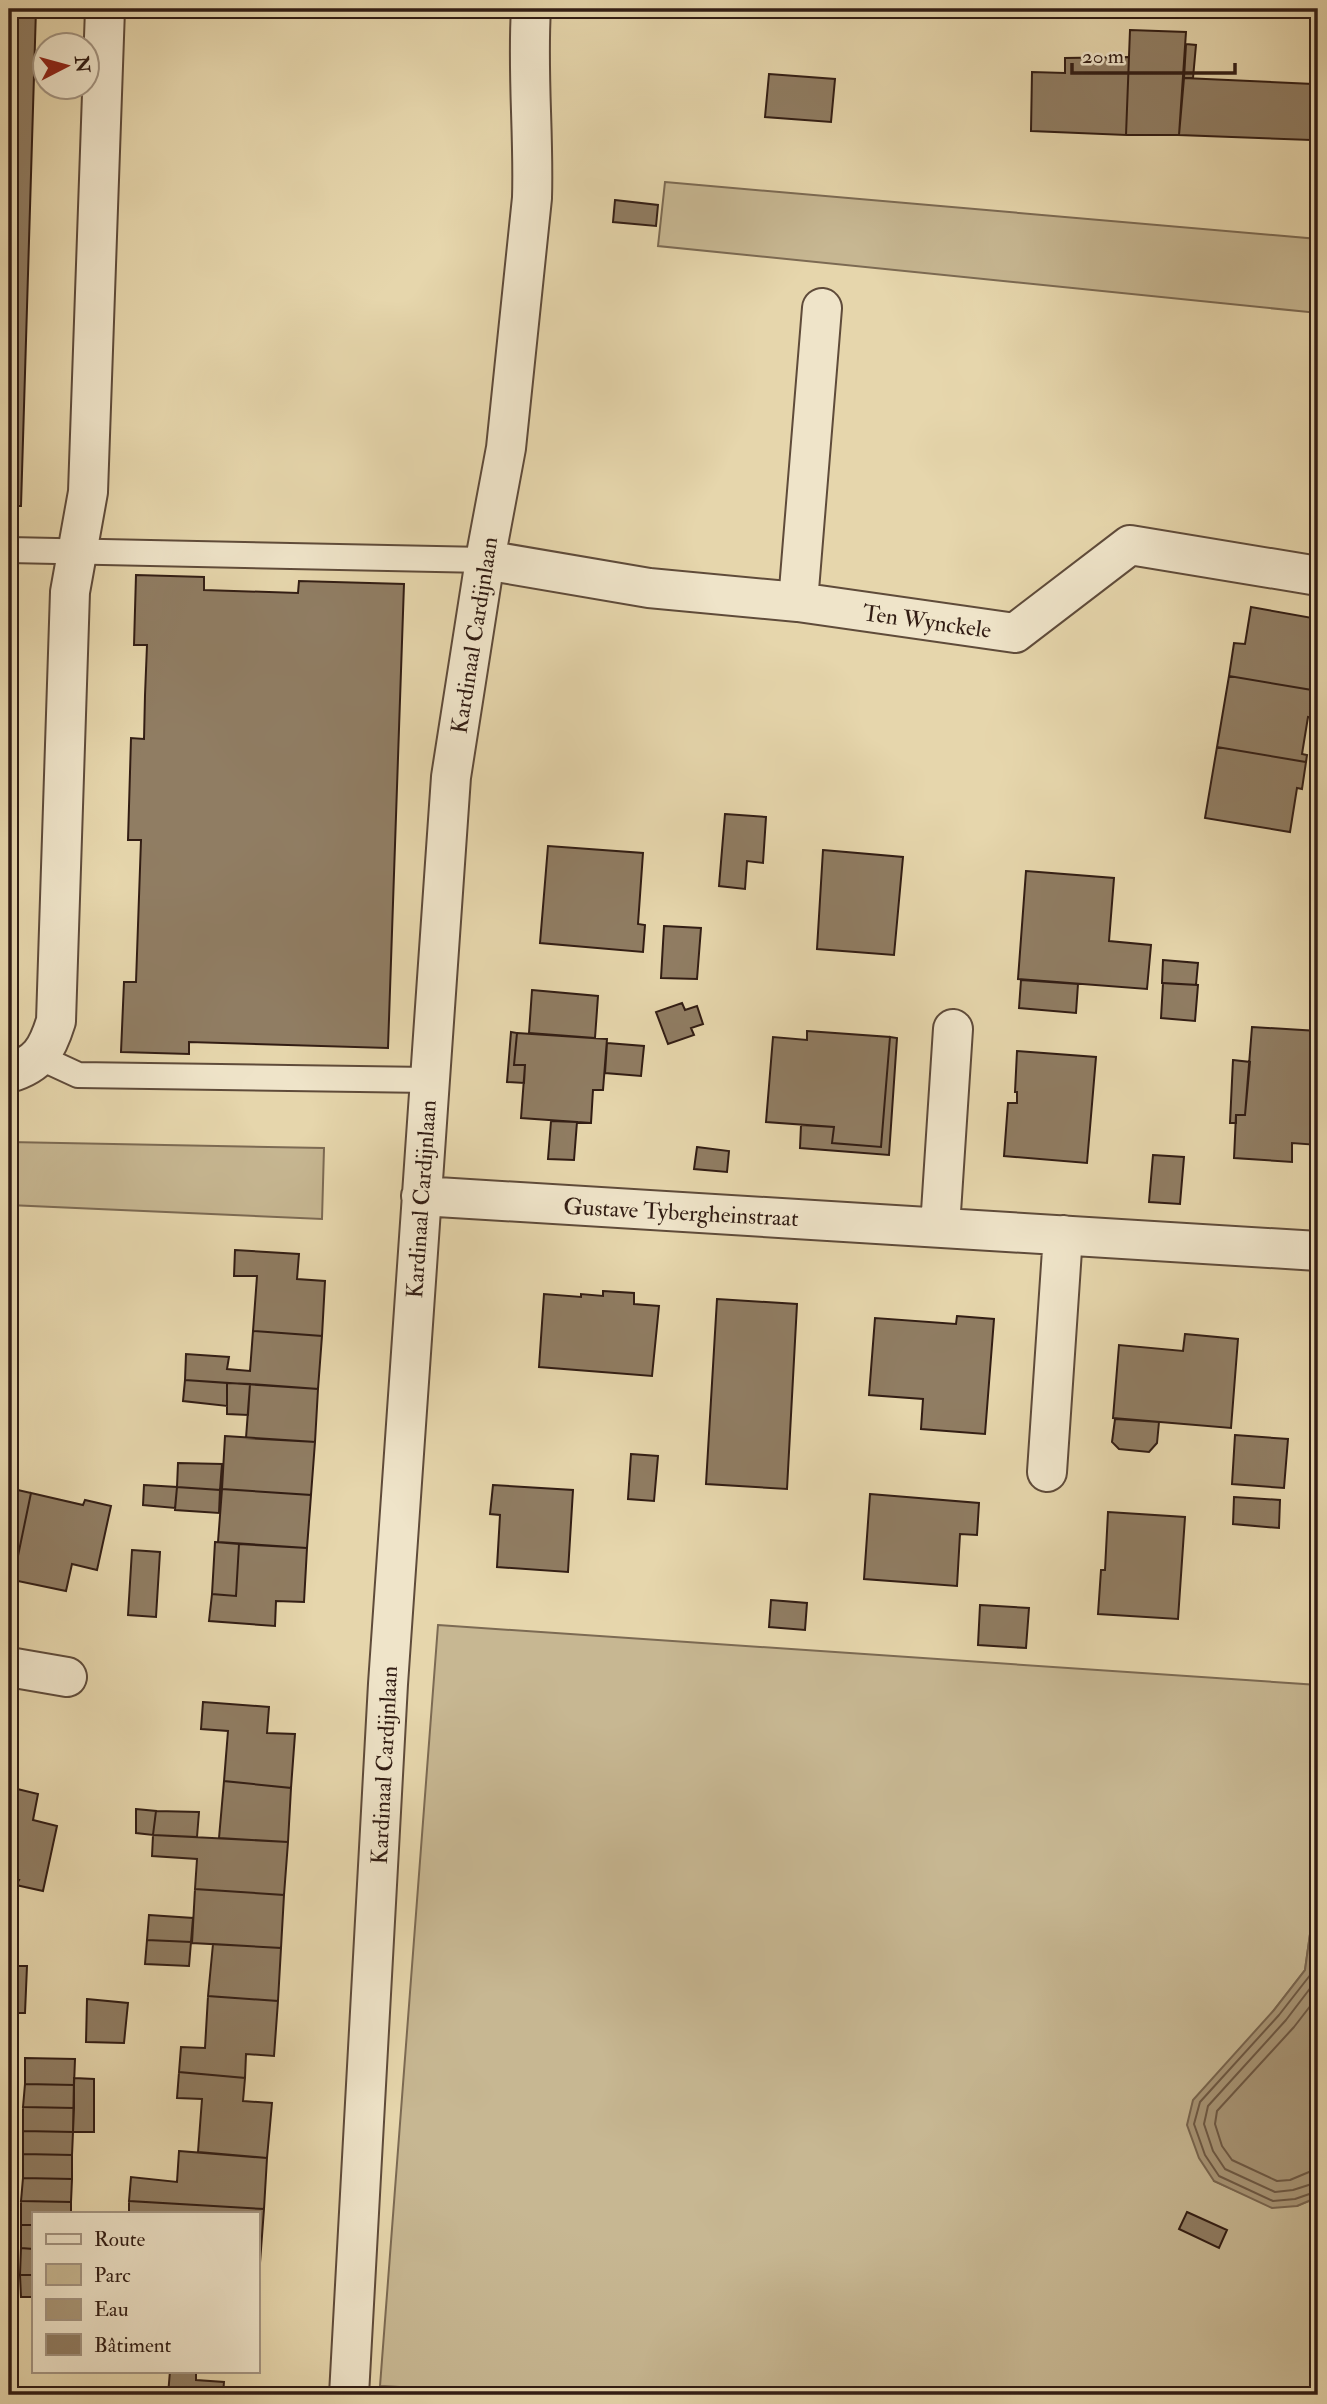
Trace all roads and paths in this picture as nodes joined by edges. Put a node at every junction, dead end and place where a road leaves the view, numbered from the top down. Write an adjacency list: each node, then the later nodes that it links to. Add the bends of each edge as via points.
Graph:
1 (105, 9): 5 (street, via 88,492)
2 (531, 9): 6 (street, Kardinaal Cardijnlaan, via 532,198 506,448)
3 (822, 309): 8 (street)
4 (9, 550): 5 (lane)
5 (77, 552): 6 (lane); 10 (street, via 70,593 56,1021 49,1045)
6 (485, 560): 8 (street, Ten Wynckele, via 649,588); 11 (street, Kardinaal Cardijnlaan, via 451,777)
7 (1318, 576): 8 (street, Ten Wynckele, via 1130,545 1015,633)
8 (797, 602)
9 (953, 1029): 13 (street)
10 (24, 1065): 11 (lane, via 78,1075)
11 (429, 1080): 12 (street, Kardinaal Cardijnlaan)
12 (421, 1196): 13 (street, Gustave Tybergheinstraat); 19 (street, Kardinaal Cardijnlaan, via 388,1684)
13 (940, 1227): 14 (street, Gustave Tybergheinstraat)
14 (1063, 1235): 15 (street, Gustave Tybergheinstraat); 16 (street)
15 (1318, 1251)
16 (1047, 1472)
17 (9, 1667): 18 (street)
18 (67, 1677)
19 (349, 2395)

